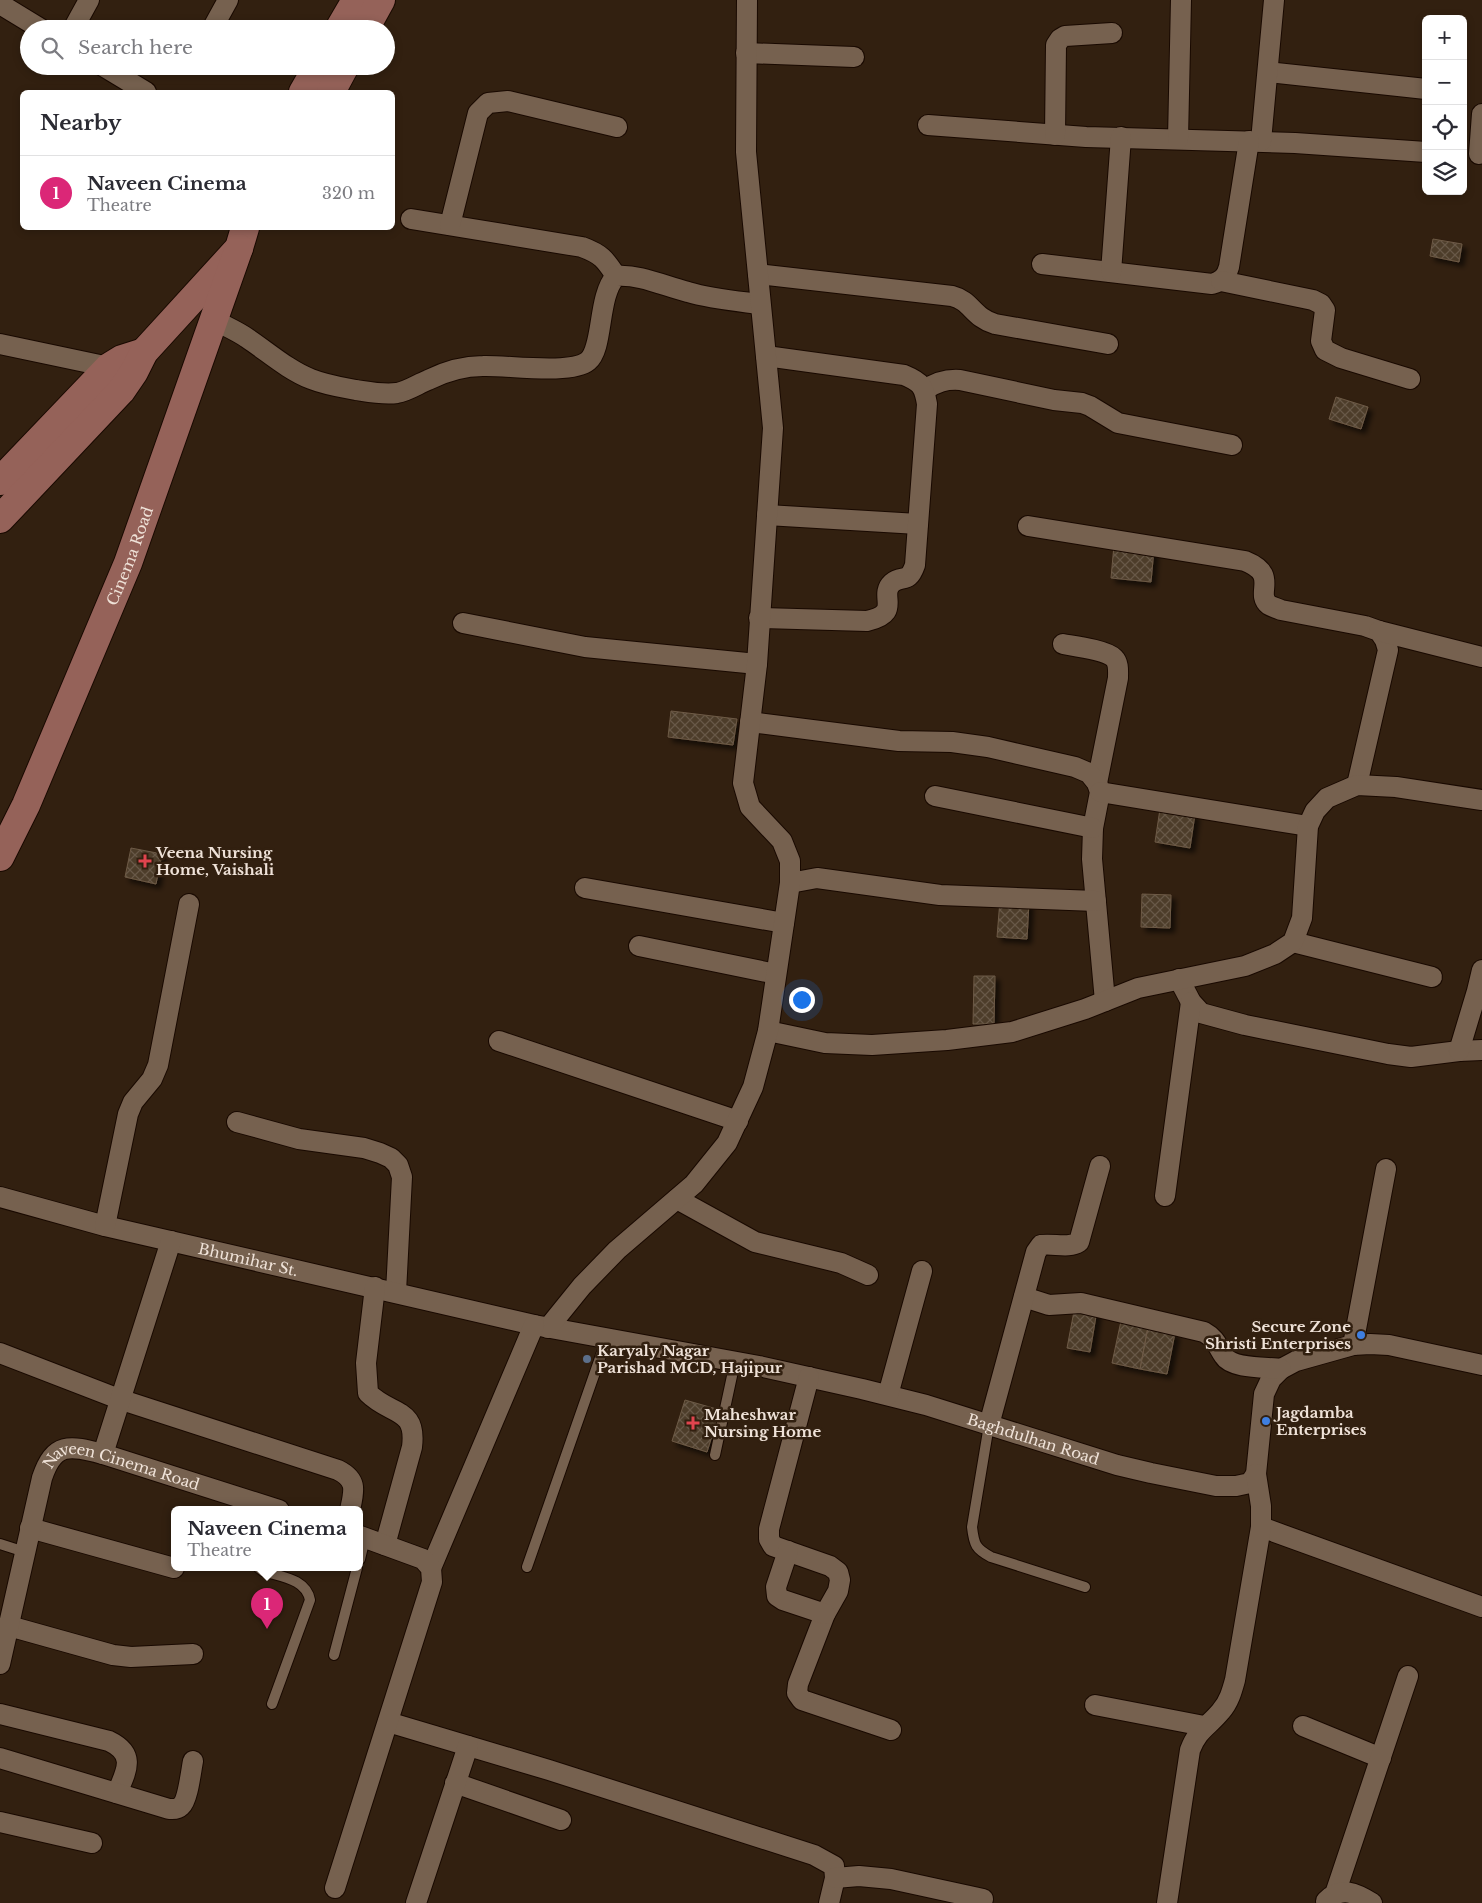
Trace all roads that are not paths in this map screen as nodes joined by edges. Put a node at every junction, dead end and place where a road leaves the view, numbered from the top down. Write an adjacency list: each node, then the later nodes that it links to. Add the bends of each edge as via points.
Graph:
1 (89, 0): 10 (street)
2 (228, 0): 11 (street)
3 (356, 0): 12 (main road)
4 (381, 0): 13 (main road)
5 (747, 0): 15 (street)
6 (1181, 0): 30 (street)
7 (1274, 0): 17 (street)
8 (0, 4): 9 (street)
9 (26, 20)
10 (77, 20)
11 (217, 20)
12 (344, 20)
13 (370, 20)
14 (1112, 33): 28 (street, via 1065,36 1056,45)
15 (746, 53): 16 (street); 39 (street, via 746,152)
16 (854, 57)
17 (1268, 72): 21 (street); 31 (street)
18 (118, 75): 22 (street)
19 (313, 75): 23 (main road)
20 (340, 75): 24 (main road)
21 (1422, 89)
22 (143, 90)
23 (304, 90)
24 (332, 90)
25 (1482, 114): 33 (street)
26 (928, 125): 28 (street)
27 (617, 127): 35 (street, via 508,101 488,103 478,113)
28 (1055, 135): 29 (street)
29 (1121, 137): 30 (street); 38 (street)
30 (1178, 139): 31 (street)
31 (1255, 141): 32 (street); 41 (street, via 1229,267)
32 (1422, 152)
33 (1475, 154)
34 (411, 218): 35 (street)
35 (450, 225): 40 (street, via 582,247 597,252)
36 (242, 238): 43 (main road, Cinema Road); 46 (main road)
37 (1042, 264): 38 (street)
38 (1111, 272): 41 (street, via 1212,284)
39 (758, 274): 42 (street); 45 (street, via 952,296 961,298 984,321)
40 (616, 276): 42 (street, via 625,275 689,293); 43 (street, via 610,282 595,349 589,360 579,365 555,368 462,368 388,394 327,385 309,378)
41 (1221, 281): 49 (street, via 1321,304 1325,310 1321,341 1325,350)
42 (760, 304): 47 (street)
43 (214, 320): 70 (main road, Cinema Road, via 128,563 26,805)
44 (0, 344): 48 (street)
45 (1108, 344)
46 (144, 352): 48 (main road); 54 (main road, via 122,391)
47 (766, 356): 50 (street, via 904,375 916,380); 53 (street, via 773,428)
48 (109, 367): 52 (main road)
49 (1410, 379)
50 (925, 390): 51 (street, via 936,382 960,380 1090,406 1118,423); 55 (street, via 927,404)
51 (1232, 445)
52 (0, 481)
53 (767, 515): 55 (street); 57 (street)
54 (0, 520)
55 (918, 524): 57 (street, via 912,573 890,584 885,614 878,619)
56 (1028, 526): 59 (street, via 1245,562 1257,566 1264,573 1265,598 1269,605)
57 (759, 618): 62 (street)
58 (463, 623): 62 (street, via 585,647)
59 (1378, 631): 61 (street); 64 (street, via 1386,640 1388,650)
60 (1063, 644): 65 (street, via 1106,654 1114,658 1118,666)
61 (1482, 657)
62 (757, 664): 63 (street)
63 (750, 722): 65 (street, via 899,741 952,742 988,747 1074,767 1089,773); 71 (street, via 743,783 750,807 782,841 790,861)
64 (1357, 785): 67 (street, via 1396,786); 68 (street, via 1327,798 1315,811)
65 (1099, 787): 68 (street); 69 (street)
66 (935, 796): 69 (street)
67 (1482, 800)
68 (1308, 826): 76 (street, via 1302,918)
69 (1092, 828): 73 (street)
70 (0, 857)
71 (790, 883): 73 (street, via 817,878 940,895); 75 (street)
72 (585, 888): 75 (street)
73 (1096, 901): 82 (street)
74 (189, 904): 95 (street, via 158,1065 128,1114)
75 (784, 923): 79 (street)
76 (1293, 942): 80 (street); 81 (street, via 1275,954 1246,966)
77 (639, 946): 79 (street)
78 (1482, 970): 87 (street)
79 (776, 974): 84 (street)
80 (1432, 977)
81 (1180, 979): 82 (street, via 1138,988); 83 (street)
82 (1105, 1001): 84 (street, via 1012,1032 947,1040 872,1045 825,1043)
83 (1191, 1002): 87 (street, via 1201,1013 1210,1016 1388,1054 1411,1057); 92 (street)
84 (768, 1031): 88 (street, via 753,1087)
85 (499, 1041): 88 (street)
86 (1482, 1050): 87 (street)
87 (1459, 1051)
88 (738, 1121): 94 (street, via 710,1166)
89 (237, 1122): 100 (street, via 299,1139 364,1148 391,1158 398,1165 402,1177)
90 (1100, 1166): 101 (street, via 1079,1242 1072,1246 1041,1245 1036,1252)
91 (1386, 1169): 105 (street)
92 (1165, 1196)
93 (0, 1197): 95 (street, Bhumihar St.)
94 (677, 1199): 98 (street, via 755,1242 841,1263); 103 (street, via 617,1250)
95 (105, 1226): 96 (street, Bhumihar St.)
96 (171, 1241): 99 (street, Bhumihar St.); 112 (street)
97 (922, 1271): 111 (street)
98 (868, 1275)
99 (376, 1287): 100 (street, Bhumihar St.); 123 (street, via 366,1363 368,1393 377,1402 405,1416 412,1426 413,1435)
100 (396, 1292): 102 (street, Bhumihar St.)
101 (1024, 1297): 109 (street, via 1049,1304 1082,1303 1204,1332 1213,1337 1230,1362); 113 (street)
102 (498, 1316): 103 (street, Baghdulhan Road)
103 (541, 1326): 104 (street, Baghdulhan Road); 126 (street)
104 (607, 1338): 107 (street, Baghdulhan Road); 128 (lane)
105 (1353, 1346): 108 (street, via 1389,1346); 109 (street)
106 (0, 1353): 112 (street)
107 (735, 1362): 110 (street, Baghdulhan Road); 115 (lane)
108 (1482, 1365)
109 (1281, 1368): 116 (street, via 1264,1394)
110 (809, 1376): 111 (street, Baghdulhan Road); 124 (street, via 769,1529 773,1546)
111 (888, 1395): 113 (street, Baghdulhan Road)
112 (119, 1399): 114 (street); 118 (street, via 348,1474 354,1491)
113 (989, 1425): 116 (street, Baghdulhan Road, via 1117,1465 1216,1486 1250,1483); 131 (lane, via 972,1527 973,1540 979,1550 991,1557)
114 (103, 1454): 117 (street, Naveen Cinema Road); 120 (street, Naveen Cinema Road, via 79,1448 61,1449 48,1461)
115 (715, 1455)
116 (1256, 1474): 119 (street, via 1262,1506)
117 (262, 1506)
118 (351, 1506)
119 (1261, 1527): 132 (street); 143 (street, via 1231,1697 1221,1712)
120 (30, 1528): 125 (street, Naveen Cinema Road); 127 (street)
121 (363, 1537): 123 (street)
122 (0, 1544): 125 (lane)
123 (385, 1545): 126 (street)
124 (788, 1551): 133 (street, via 776,1587 777,1596); 133 (street, via 838,1572 838,1591)
125 (25, 1552): 134 (street, Naveen Cinema Road)
126 (427, 1564): 142 (street, via 432,1582)
127 (171, 1567)
128 (527, 1568)
129 (263, 1571): 139 (lane, via 300,1583 308,1590 310,1600)
130 (356, 1571): 136 (lane)
131 (1084, 1587)
132 (1482, 1607)
133 (825, 1614): 145 (street, via 797,1693 802,1700)
134 (8, 1626): 135 (street, via 113,1655); 137 (street, Naveen Cinema Road)
135 (193, 1654)
136 (334, 1655)
137 (0, 1664)
138 (1408, 1676): 148 (street)
139 (272, 1704)
140 (1095, 1705): 143 (street)
141 (0, 1714): 151 (street, via 119,1746 127,1761)
142 (388, 1722): 146 (street); 156 (street)
143 (1204, 1726): 161 (street, via 1190,1750)
144 (1303, 1726): 148 (street)
145 (891, 1730)
146 (468, 1746): 150 (street); 155 (street, via 814,1855 834,1866)
147 (0, 1758): 151 (street)
148 (1381, 1758): 157 (street)
149 (193, 1761): 151 (street, via 185,1798 182,1806 176,1809)
150 (455, 1783): 152 (street); 159 (street)
151 (117, 1793)
152 (561, 1820)
153 (0, 1822): 154 (street)
154 (92, 1843)
155 (835, 1878): 158 (street, via 891,1879); 160 (street)
156 (335, 1888)
157 (1330, 1898): 162 (street, via 1345,1892 1357,1894)
158 (984, 1899)
159 (416, 1903)
160 (829, 1903)
161 (1167, 1903)
162 (1372, 1903)

